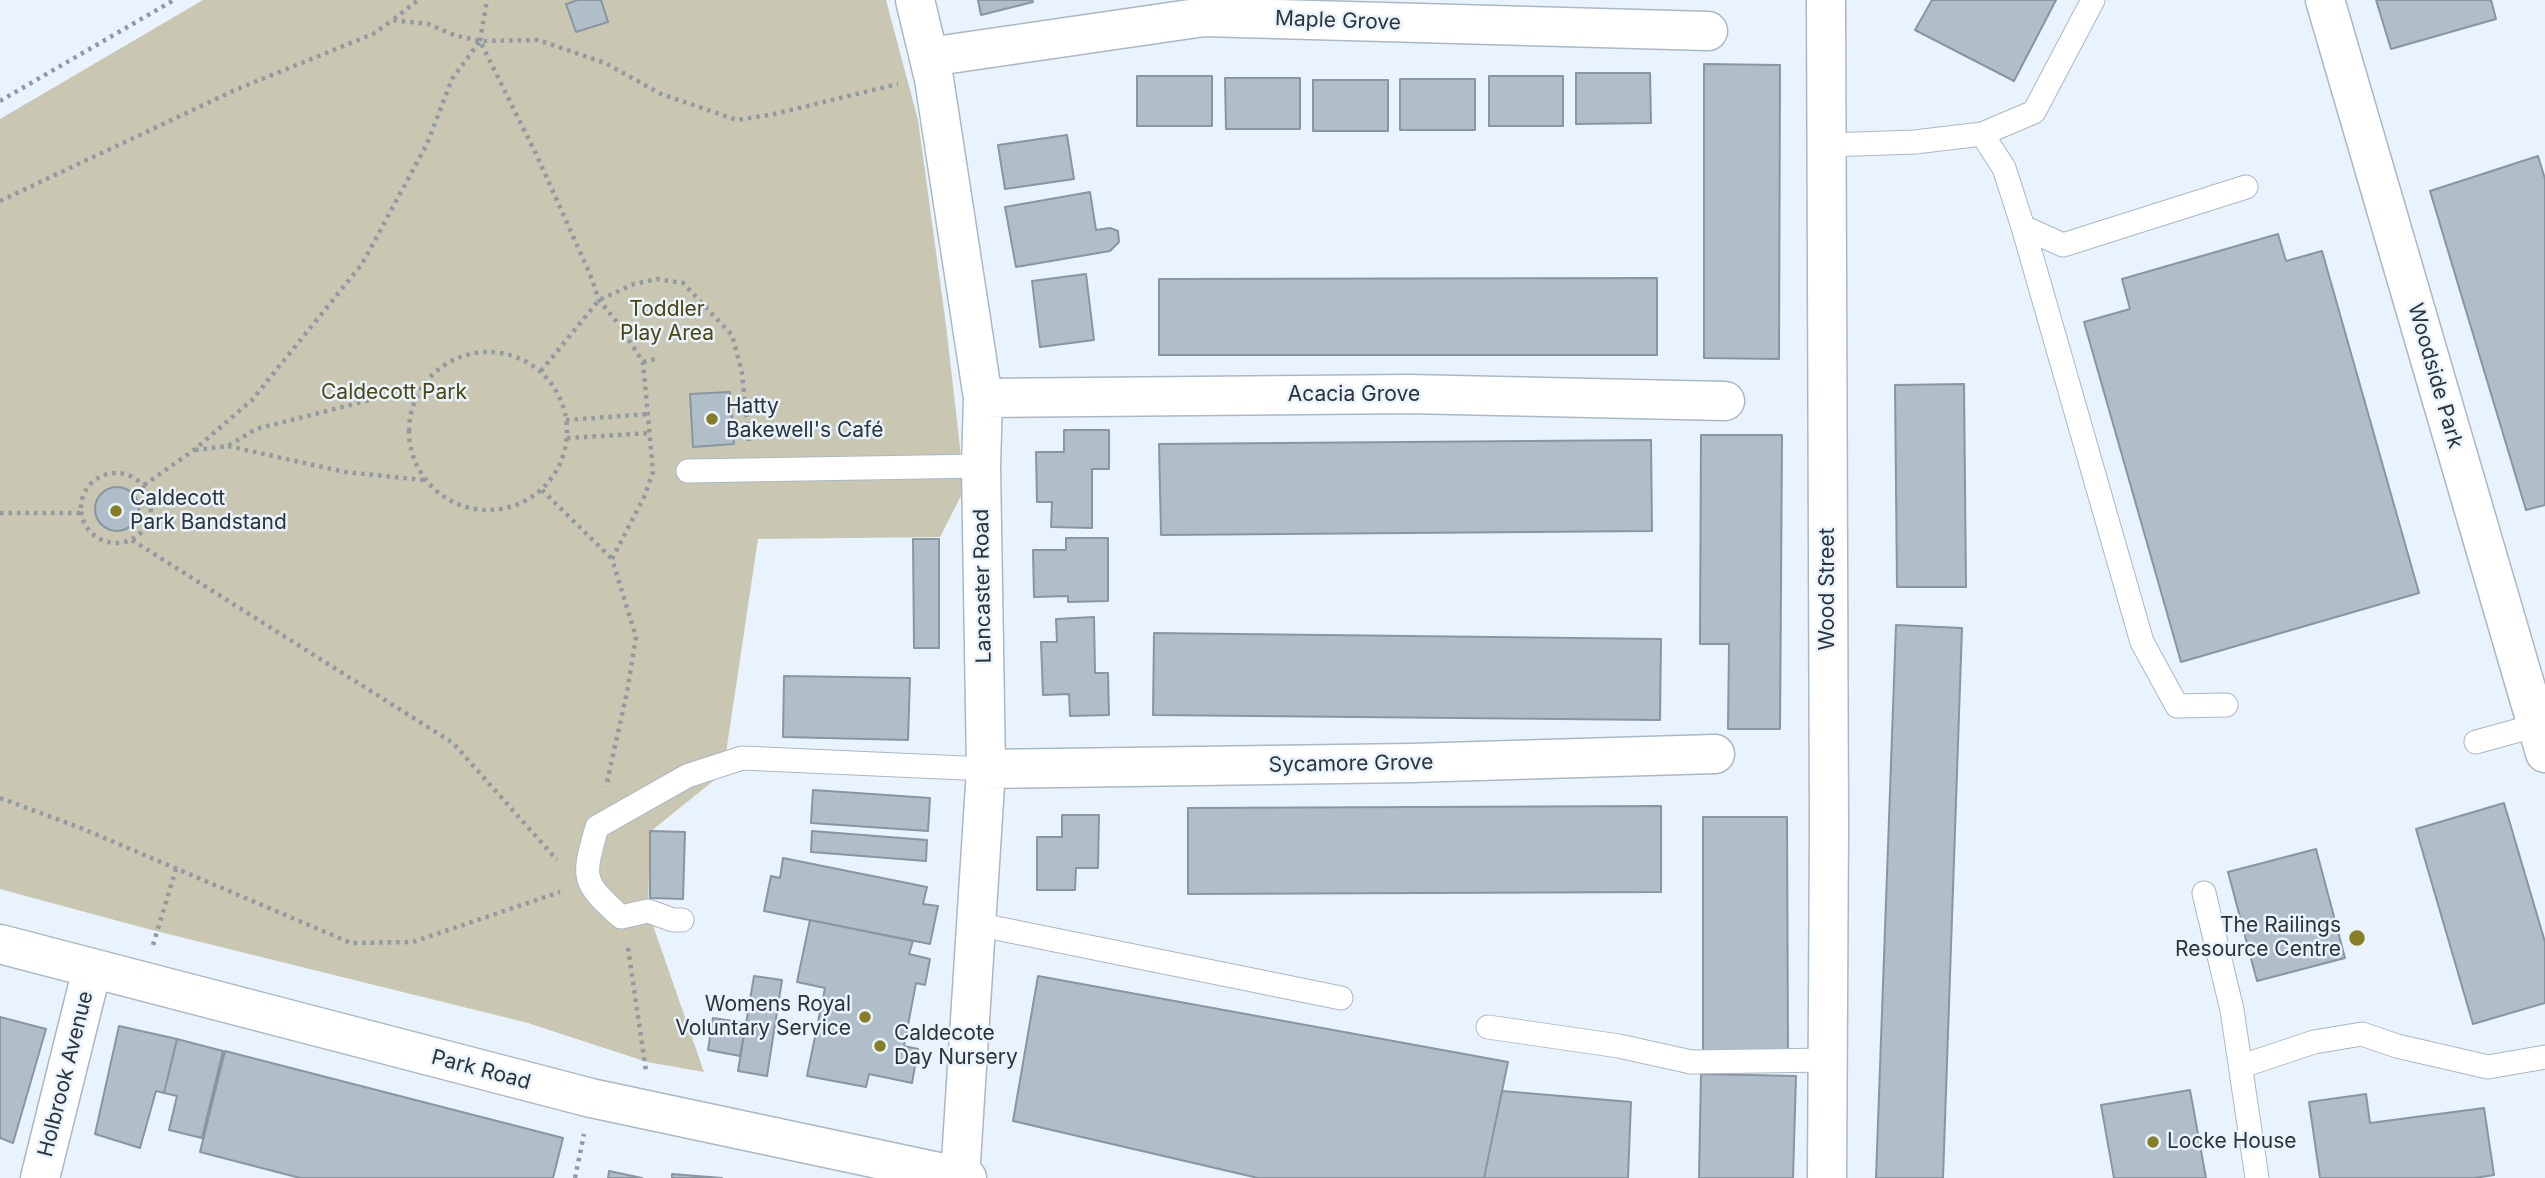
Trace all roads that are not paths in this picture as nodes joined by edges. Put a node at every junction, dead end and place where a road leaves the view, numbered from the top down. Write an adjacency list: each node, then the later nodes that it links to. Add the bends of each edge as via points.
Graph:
1 (915, 0): 6 (street, Lancaster Road)
2 (1826, 0): 8 (street, Wood Street)
3 (2093, 0): 7 (lane, via 2034,112)
4 (2325, 0): 16 (street, Woodside Park)
5 (1708, 31): 6 (street, Maple Grove, via 1204,17)
6 (932, 68): 11 (street, Lancaster Road)
7 (1983, 134): 8 (lane); 10 (lane, via 2004,168)
8 (1826, 145): 28 (street, Wood Street)
9 (2246, 187): 10 (lane, via 2063,245)
10 (2023, 227): 15 (lane, via 2142,642 2177,706)
11 (983, 398): 12 (street, Acacia Grove, via 1409,394); 13 (street, Lancaster Road)
12 (1725, 401)
13 (981, 466): 14 (lane); 19 (street, Lancaster Road)
14 (688, 471)
15 (2226, 705)
16 (2541, 739): 17 (lane)
17 (2476, 743)
18 (1715, 754): 19 (street, Sycamore Grove)
19 (986, 769): 21 (lane, via 742,758 687,776 597,827 586,870 592,888 621,917 648,911); 22 (street, Lancaster Road)
20 (2204, 893): 29 (lane)
21 (682, 920)
22 (976, 924): 25 (lane); 30 (street, Lancaster Road)
23 (0, 944): 24 (street, Park Road)
24 (92, 969): 30 (street, Park Road, via 592,1098); 31 (street, Holbrook Avenue)
25 (1341, 998)
26 (1488, 1027): 28 (lane, via 1619,1045 1691,1062)
27 (2545, 1057): 29 (lane, via 2488,1067 2362,1034 2314,1042)
28 (1828, 1060): 32 (street, Wood Street)
29 (2242, 1066): 33 (lane)
30 (954, 1177)
31 (40, 1178)
32 (1827, 1178)
33 (2257, 1178)

